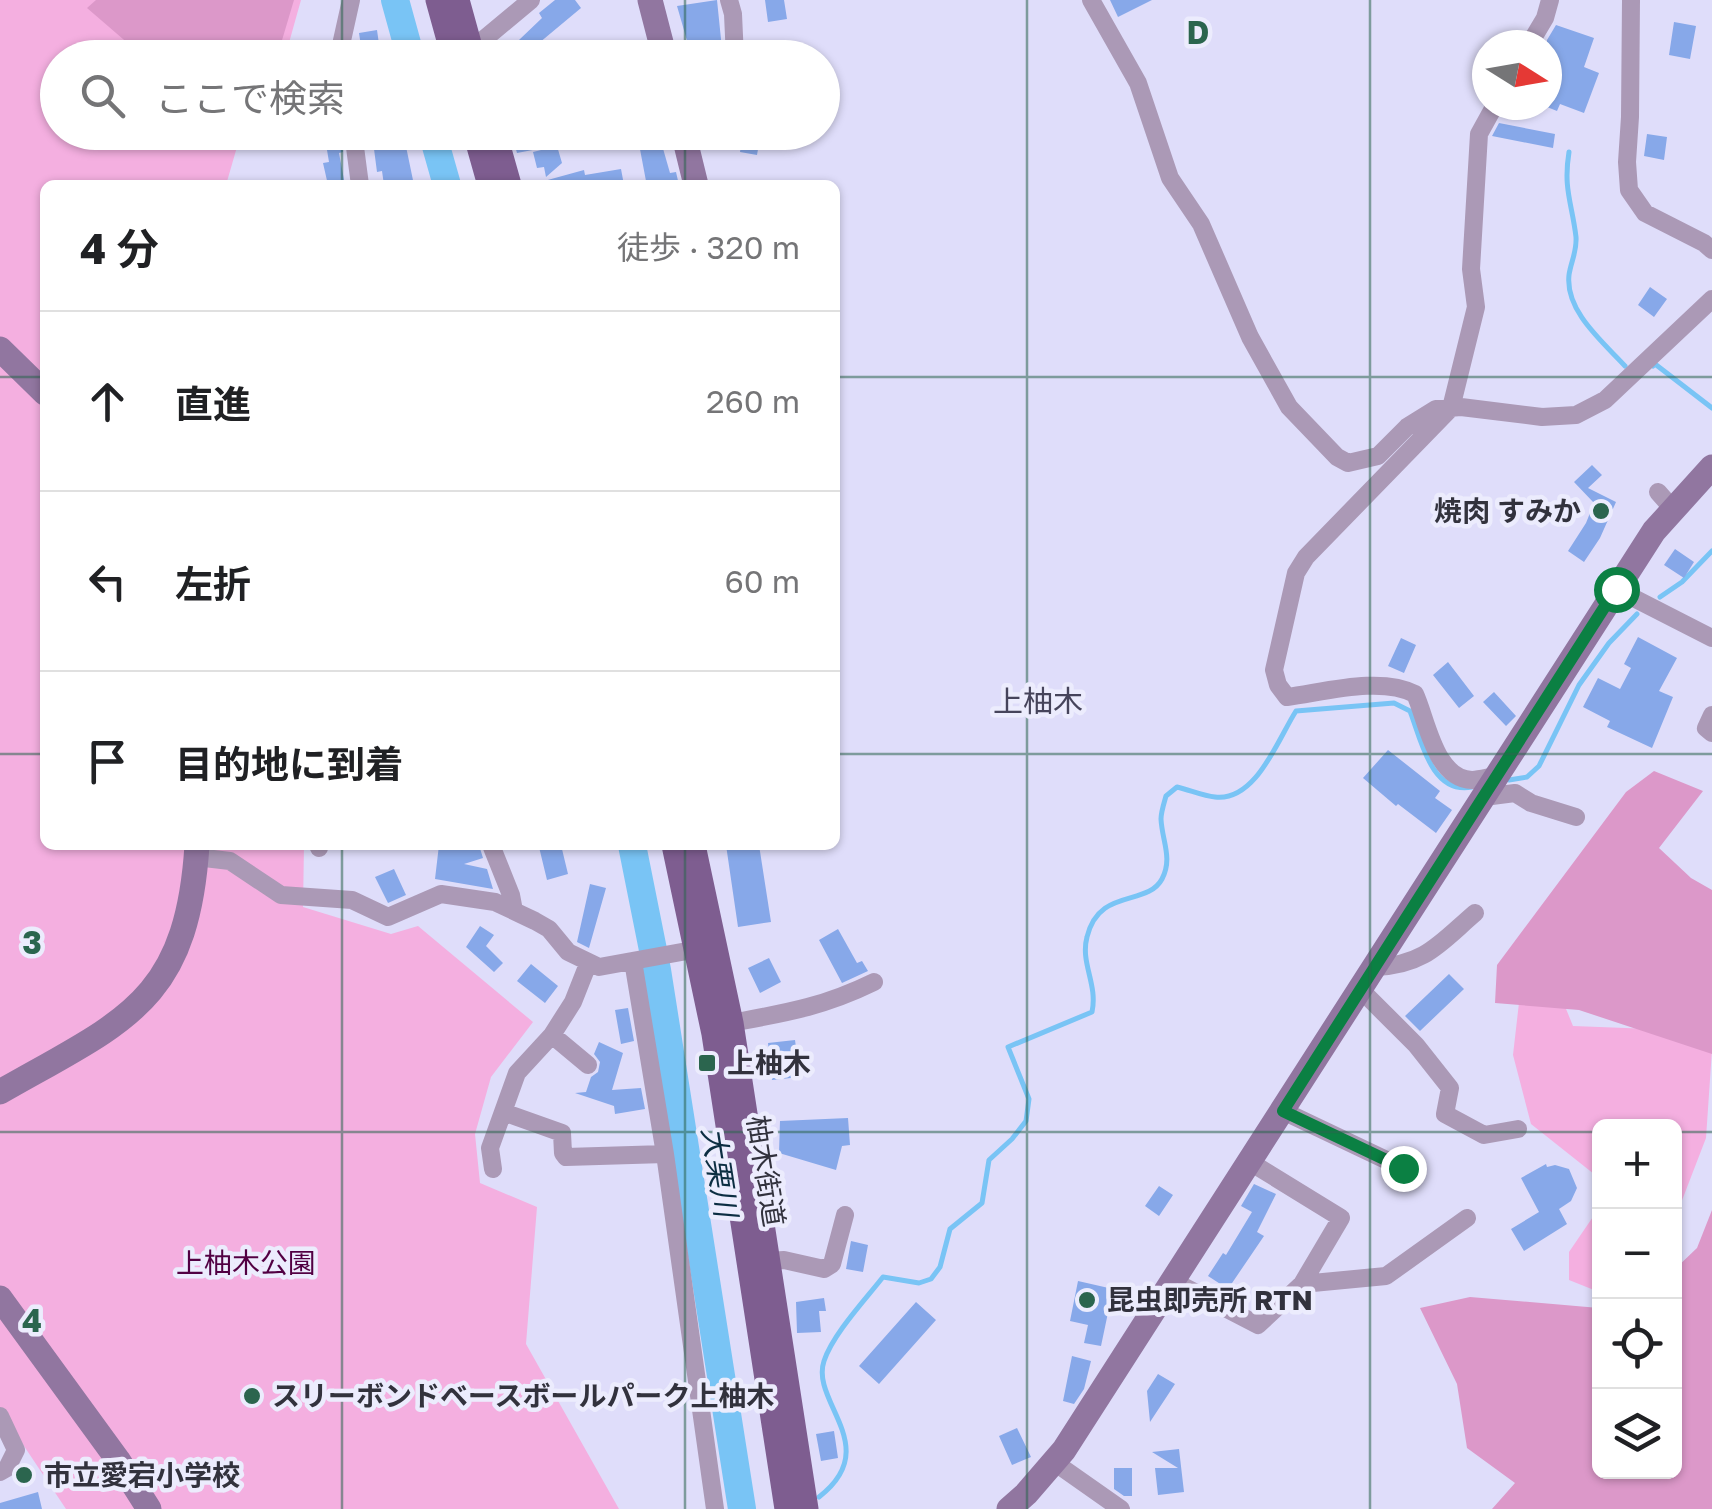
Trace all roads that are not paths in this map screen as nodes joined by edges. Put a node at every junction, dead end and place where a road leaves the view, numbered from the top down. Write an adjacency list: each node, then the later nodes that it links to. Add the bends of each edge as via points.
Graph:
1 (351, 0): 11 (street)
2 (438, 0): 12 (main road)
3 (457, 0): 13 (main road)
4 (531, 0): 14 (street)
5 (650, 0): 15 (street)
6 (729, 0): 16 (street)
7 (1091, 0): 30 (street, via 1138,83 1170,178 1201,224 1289,407 1348,463 1378,456 1422,418)
8 (1550, 0): 10 (street)
9 (1630, 0): 26 (street, via 1629,190 1645,213)
10 (1537, 30)
11 (342, 40)
12 (458, 40)
13 (464, 40)
14 (484, 40)
15 (660, 40)
16 (735, 40)
17 (1487, 120): 30 (street, via 1479,134 1476,307)
18 (355, 150): 22 (street)
19 (480, 150): 23 (main road)
20 (499, 150): 24 (main road)
21 (687, 150): 25 (street)
22 (359, 180)
23 (489, 180)
24 (508, 180)
25 (695, 180)
26 (1712, 250)
27 (1712, 299): 30 (street, via 1605,400 1576,415)
28 (0, 349): 29 (street)
29 (40, 388)
30 (1451, 408): 36 (street, via 1306,557 1296,573 1274,670 1287,697 1379,684 1415,694 1436,752 1452,772)
31 (1712, 467): 32 (street, via 1665,500)
32 (1616, 589): 33 (street); 36 (street)
33 (1712, 638)
34 (1712, 715): 35 (street, via 1706,728)
35 (1712, 732)
36 (1490, 786): 37 (street); 47 (street)
37 (1576, 816)
38 (493, 850): 42 (street)
39 (675, 850): 44 (main road, 柚木街道)
40 (693, 850): 50 (main road, 柚木街道)
41 (196, 851): 42 (street, via 230,861 280,895 352,900 388,917 441,894); 53 (street, via 180,942 150,994 105,1032)
42 (514, 911): 46 (street)
43 (1475, 913): 47 (street, via 1404,966)
44 (685, 952): 45 (street); 73 (main road, 柚木街道, via 714,1034)
45 (636, 961): 46 (street); 57 (street)
46 (588, 964): 51 (street)
47 (1376, 966): 49 (street)
48 (874, 982): 50 (street, via 813,1008)
49 (1361, 990): 54 (street); 56 (street, via 1450,1088 1445,1114 1484,1135)
50 (731, 1023): 63 (main road, 柚木街道)
51 (552, 1035): 52 (street); 55 (street, via 517,1073)
52 (588, 1066)
53 (0, 1092)
54 (1283, 1111): 58 (street); 59 (street)
55 (503, 1112): 57 (street, via 562,1133 566,1157); 60 (street, via 490,1148)
56 (1518, 1130)
57 (665, 1154): 72 (street)
58 (1250, 1162): 64 (street); 65 (street, via 1341,1218)
59 (1403, 1168)
60 (494, 1169)
61 (845, 1216): 63 (street, via 832,1264 824,1269)
62 (1467, 1218): 65 (street, via 1386,1276)
63 (768, 1261): 74 (main road, 柚木街道)
64 (1173, 1281): 65 (street, via 1258,1324); 68 (street)
65 (1302, 1284)
66 (0, 1298): 71 (street)
67 (0, 1416): 69 (street, via 16,1450)
68 (1054, 1462): 70 (street); 75 (street)
69 (0, 1472)
70 (1012, 1508)
71 (149, 1509)
72 (715, 1509)
73 (788, 1509)
74 (806, 1509)
75 (1122, 1509)

